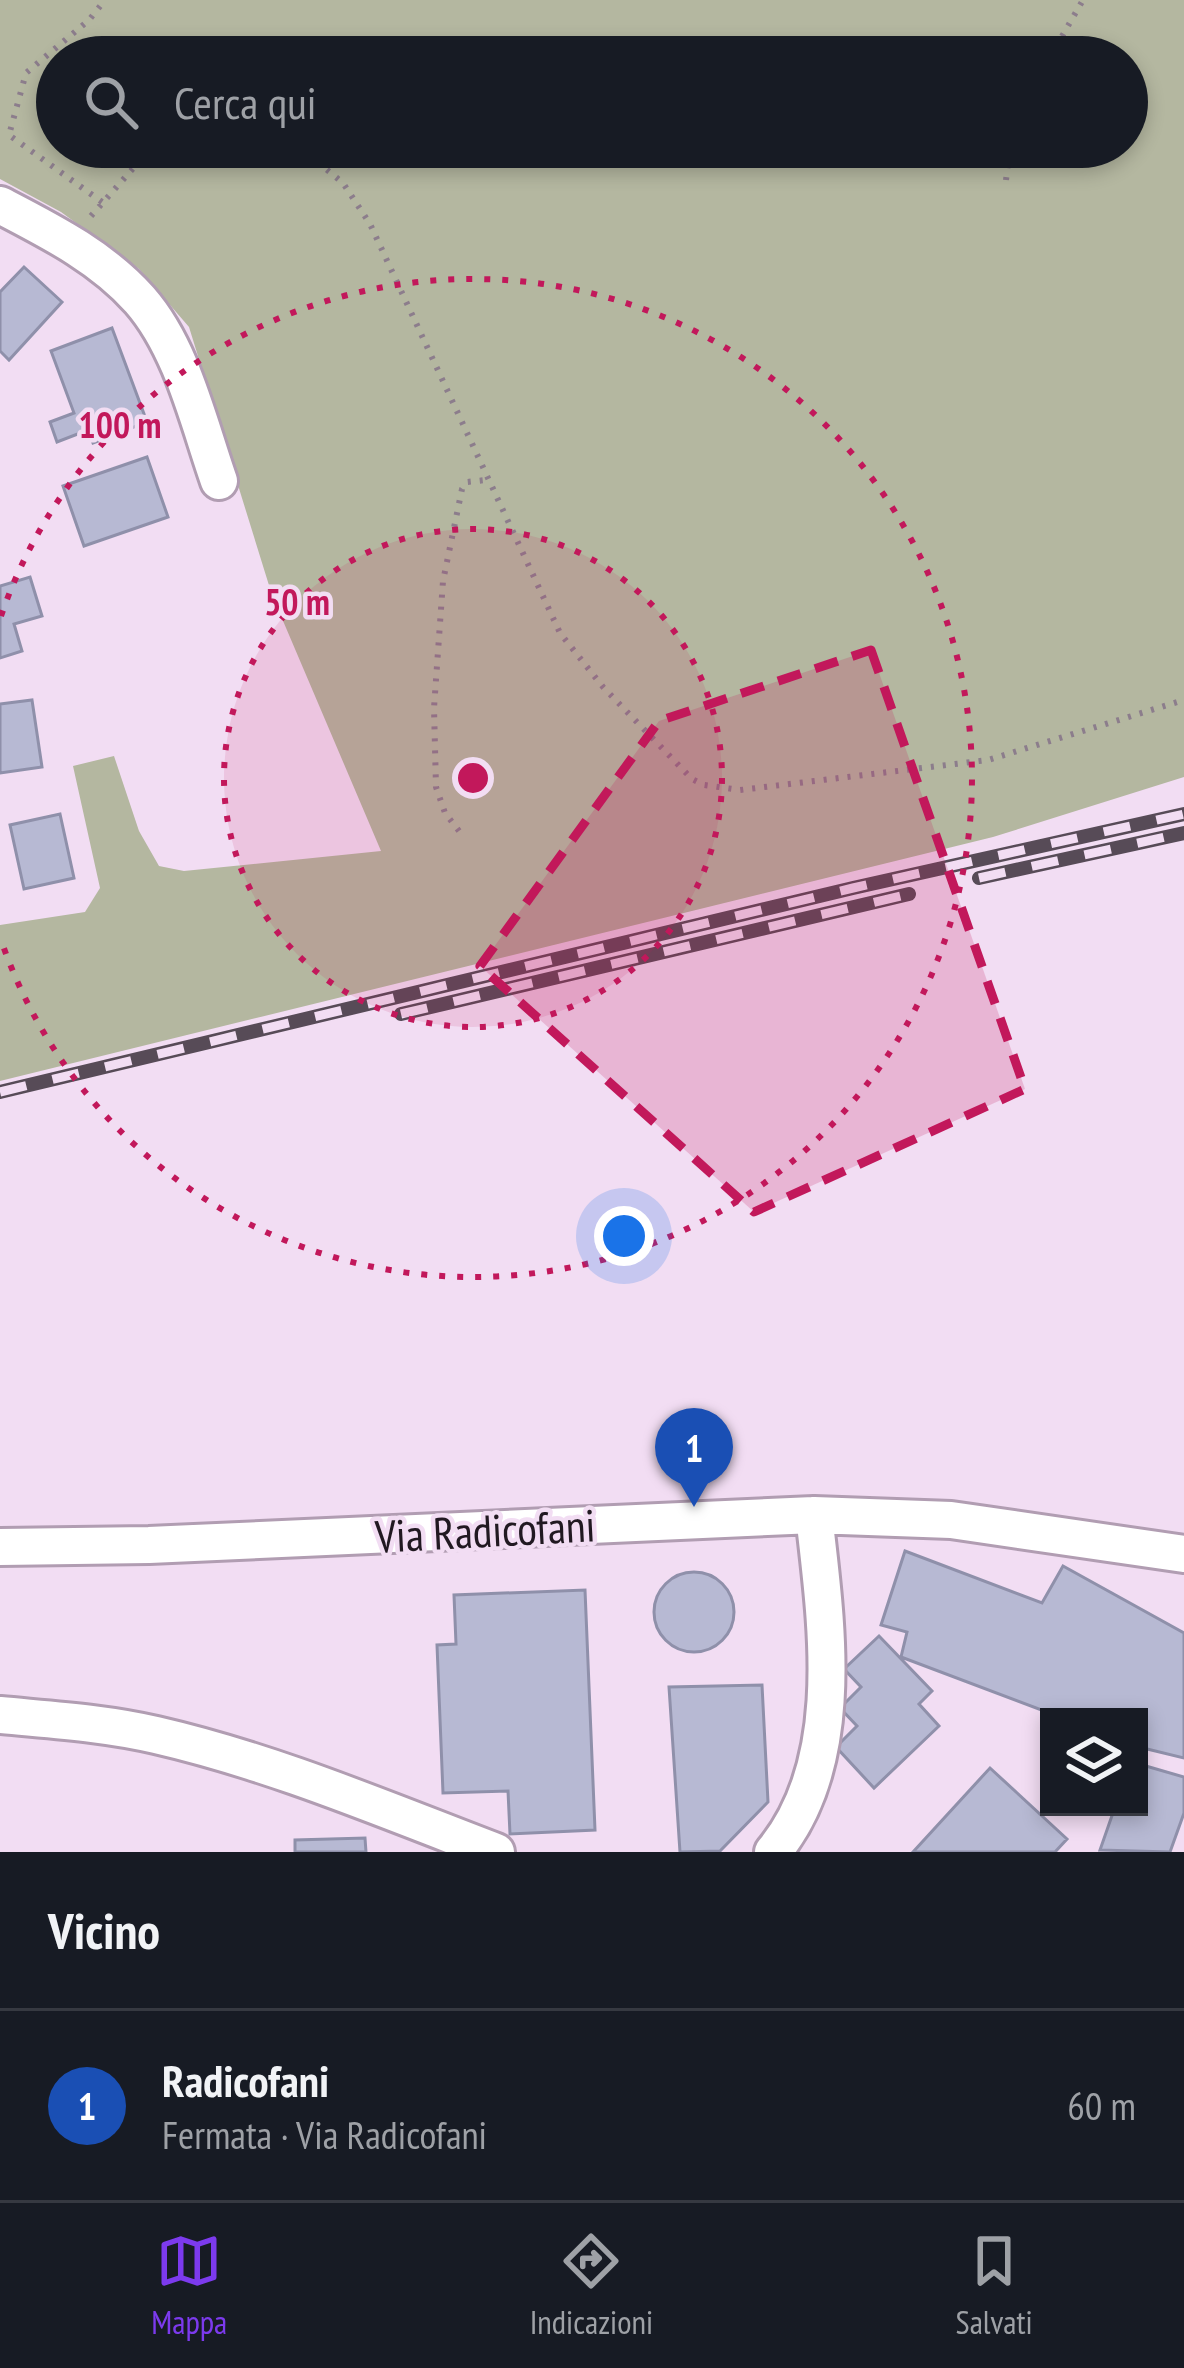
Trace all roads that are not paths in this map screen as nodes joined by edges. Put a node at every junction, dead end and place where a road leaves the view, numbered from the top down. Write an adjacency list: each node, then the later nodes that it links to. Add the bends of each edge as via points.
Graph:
1 (0, 205): 2 (street, via 69,242 152,317)
2 (219, 481)
3 (814, 1515): 4 (street, Via Radicofani); 5 (street, Via Radicofani, via 951,1520); 8 (street, via 826,1646 820,1738 795,1819)
4 (0, 1547)
5 (1184, 1554)
6 (0, 1715): 7 (street, via 151,1733 250,1760)
7 (496, 1852)
8 (773, 1852)

